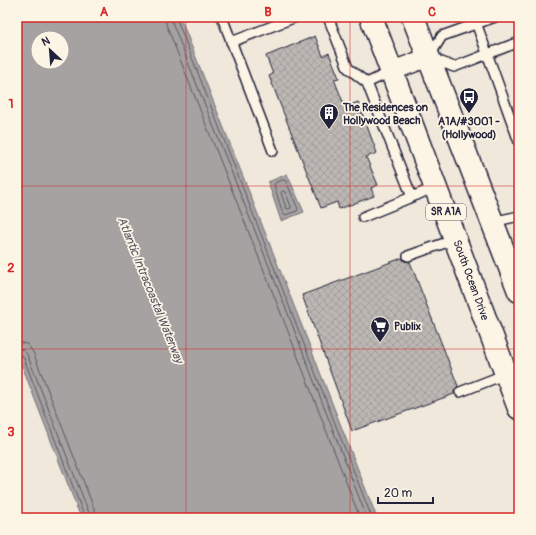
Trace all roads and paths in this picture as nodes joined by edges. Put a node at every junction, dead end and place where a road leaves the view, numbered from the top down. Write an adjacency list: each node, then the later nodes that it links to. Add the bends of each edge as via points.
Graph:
1 (222, 17): 8 (lane)
2 (296, 17): 8 (lane)
3 (328, 17): 13 (lane, via 348,68)
4 (371, 17): 12 (main road, South Ocean Drive / SR A1A)
5 (413, 17): 11 (main road)
6 (495, 17): 7 (lane)
7 (475, 21): 10 (lane); 11 (lane, via 442,36)
8 (231, 42): 15 (lane)
9 (519, 42): 10 (lane)
10 (487, 54): 11 (lane, via 454,67); 14 (lane)
11 (429, 58): 12 (street); 20 (main road)
12 (392, 71): 13 (lane); 16 (main road, South Ocean Drive / SR A1A)
13 (367, 83): 17 (lane)
14 (519, 142)
15 (273, 151)
16 (436, 187): 17 (lane); 21 (main road, South Ocean Drive / SR A1A)
17 (412, 197): 19 (lane)
18 (519, 216): 20 (lane)
19 (363, 217)
20 (492, 222): 23 (main road)
21 (456, 239): 22 (lane); 24 (main road, South Ocean Drive / SR A1A)
22 (408, 256)
23 (519, 291)
24 (506, 374): 25 (lane); 26 (main road, South Ocean Drive / SR A1A)
25 (460, 392)
26 (519, 408)

